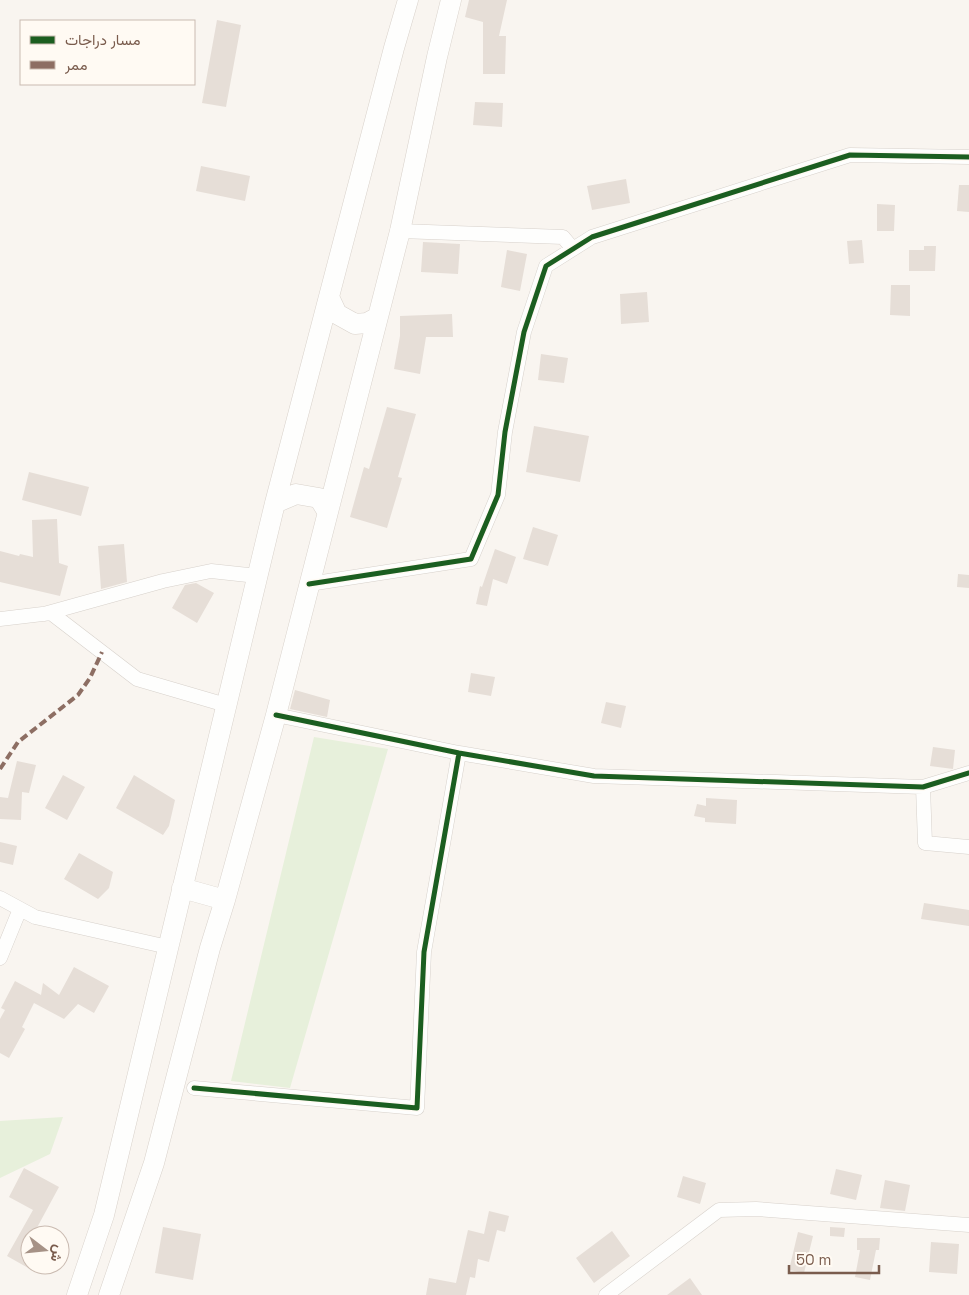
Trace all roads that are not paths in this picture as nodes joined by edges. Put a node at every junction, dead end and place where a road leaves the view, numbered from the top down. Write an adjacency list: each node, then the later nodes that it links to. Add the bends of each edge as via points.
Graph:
1 (408, 0): 6 (main road)
2 (451, 0): 4 (main road)
3 (969, 157): 5 (street, via 850,155 592,237)
4 (400, 231): 5 (street, via 563,237); 7 (main road)
5 (573, 249): 11 (street, via 546,266 524,332 505,432 498,495 471,559)
6 (329, 297): 7 (main road, via 337,314 355,324 367,323); 8 (main road)
7 (378, 317): 9 (main road)
8 (275, 503): 9 (main road, via 296,494 319,498); 10 (main road)
9 (328, 511): 11 (main road)
10 (258, 576): 12 (street, via 211,571); 14 (main road)
11 (308, 584): 15 (main road)
12 (44, 614): 13 (street); 14 (street, via 52,613 137,678)
13 (0, 619)
14 (226, 705): 20 (main road)
15 (276, 714): 16 (street); 22 (main road)
16 (459, 753): 18 (street, via 594,776); 26 (street, via 424,952 417,1108)
17 (969, 772): 18 (street)
18 (923, 787): 19 (street, via 925,843)
19 (969, 847)
20 (182, 888): 22 (main road); 24 (main road)
21 (0, 898): 23 (street)
22 (225, 900): 29 (main road, via 154,1163)
23 (20, 909): 24 (street, via 35,917); 25 (street)
24 (168, 947): 28 (main road, via 104,1215)
25 (0, 958)
26 (194, 1088)
27 (969, 1225): 30 (street, via 756,1209 719,1210)
28 (77, 1295)
29 (109, 1295)
30 (606, 1295)

